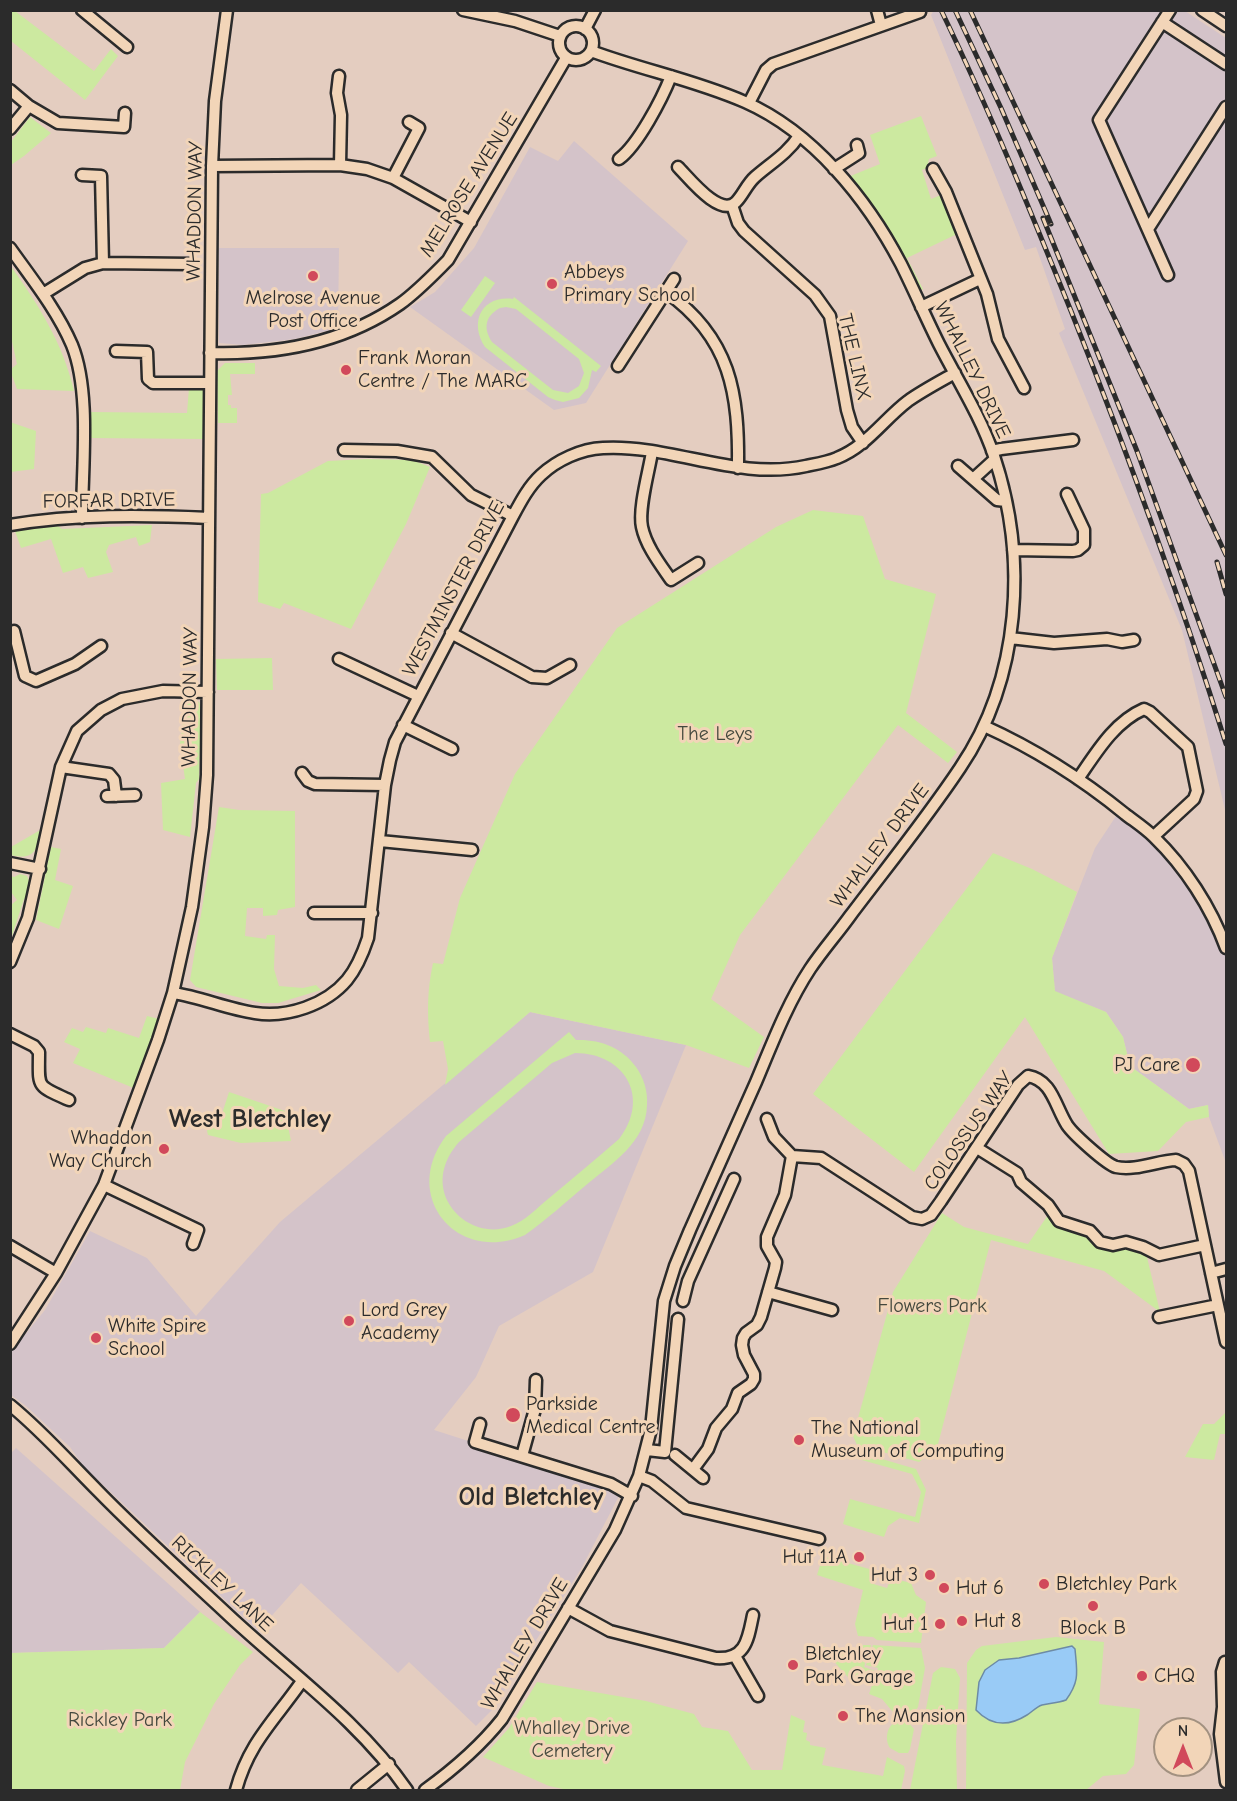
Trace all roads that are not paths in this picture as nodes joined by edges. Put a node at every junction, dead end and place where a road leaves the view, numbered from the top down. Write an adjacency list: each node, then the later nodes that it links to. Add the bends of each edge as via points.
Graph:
1 (82, 10): 15 (street)
2 (226, 10): 32 (street, WHADDON WAY)
3 (463, 10): 9 (street)
4 (595, 10): 13 (street)
5 (877, 10): 11 (street)
6 (1170, 10): 10 (street)
7 (1202, 10): 12 (street)
8 (920, 12): 11 (street)
9 (515, 16): 14 (street)
10 (1162, 22): 18 (street); 40 (street, via 1099,120)
11 (881, 25): 22 (street, via 773,64)
12 (1227, 26)
13 (585, 29): 14 (street, via 574,26); 16 (street, via 593,41)
14 (560, 36): 17 (street, via 558,46)
15 (127, 47)
16 (591, 51): 17 (street, via 578,61); 20 (street, WHALLEY DRIVE)
17 (566, 58): 39 (street, MELROSE AVENUE)
18 (1227, 64)
19 (339, 76): 31 (street)
20 (671, 76): 22 (street, WHALLEY DRIVE); 30 (street, via 646,123)
21 (10, 90): 23 (street)
22 (749, 103): 28 (street, WHALLEY DRIVE)
23 (29, 106): 25 (street, via 69,125 124,127); 27 (street)
24 (1227, 107): 40 (street)
25 (125, 113)
26 (409, 122): 37 (street, via 419,128)
27 (10, 129)
28 (799, 136): 34 (street, WHALLEY DRIVE); 38 (street, via 783,156 751,181)
29 (857, 145): 34 (street, via 860,153)
30 (619, 159)
31 (340, 165): 32 (street); 37 (street)
32 (212, 166): 51 (street, WHADDON WAY)
33 (678, 167): 38 (street, via 713,202)
34 (834, 169): 49 (street, WHALLEY DRIVE, via 882,232)
35 (933, 169): 46 (street)
36 (82, 175): 42 (street, via 101,176)
37 (393, 178): 39 (street)
38 (732, 205): 57 (street, THE LINX, via 744,231 815,295 831,316 847,410)
39 (471, 222): 51 (street, MELROSE AVENUE, via 448,260 424,284 400,304 343,335 282,350)
40 (1148, 229): 44 (street)
41 (10, 249): 48 (street)
42 (102, 263): 43 (street); 48 (street, via 85,267)
43 (191, 264)
44 (1168, 275)
45 (674, 279): 47 (street)
46 (980, 279): 49 (street); 55 (street, via 998,339)
47 (666, 292): 52 (street); 62 (street, via 696,317 726,367 739,428)
48 (43, 294): 67 (street, via 73,347 80,378)
49 (921, 307): 53 (street, WHALLEY DRIVE)
50 (116, 351): 54 (street, via 147,352 148,379 153,383)
51 (210, 353): 54 (street, WHADDON WAY)
52 (618, 366)
53 (955, 373): 57 (street, WESTMINSTER DRIVE, via 908,402); 60 (street, WHALLEY DRIVE)
54 (210, 383): 68 (street, WHADDON WAY)
55 (1025, 387)
56 (1073, 441): 60 (street, via 1001,449)
57 (863, 443): 62 (street, WESTMINSTER DRIVE, via 838,458 805,467)
58 (344, 450): 66 (street, via 397,451 432,457 471,495)
59 (652, 452): 62 (street, WESTMINSTER DRIVE); 66 (street, WESTMINSTER DRIVE, via 602,448 566,458 541,475); 71 (street, via 642,527 671,580)
60 (994, 455): 63 (street); 65 (street, WHALLEY DRIVE)
61 (958, 466): 63 (street)
62 (738, 468)
63 (973, 479): 65 (street, via 998,500)
64 (1067, 494): 70 (street, via 1084,530 1084,545 1073,551)
65 (1006, 501): 70 (street, WHALLEY DRIVE)
66 (513, 516): 73 (street, WESTMINSTER DRIVE)
67 (82, 518): 68 (street, FORFAR DRIVE); 69 (street, FORFAR DRIVE)
68 (209, 518): 80 (street, WHADDON WAY)
69 (10, 525)
70 (1013, 550): 74 (street, WHALLEY DRIVE, via 1015,599)
71 (698, 563)
72 (14, 631): 77 (street)
73 (451, 633): 79 (street, via 532,677 547,678); 81 (street, WESTMINSTER DRIVE)
74 (1010, 638): 75 (street, via 1054,643); 83 (street, WHALLEY DRIVE)
75 (1134, 640)
76 (101, 646): 77 (street, via 75,664 36,681 25,676)
77 (14, 647)
78 (339, 659): 81 (street)
79 (570, 665)
80 (208, 692): 85 (street, via 141,694 101,710 77,731); 99 (street, WHADDON WAY, via 203,826 192,907)
81 (418, 696): 82 (street, WESTMINSTER DRIVE)
82 (403, 725): 84 (street); 88 (street, WESTMINSTER DRIVE)
83 (984, 726): 87 (street, via 1033,750); 107 (street, WHALLEY DRIVE, via 962,766 810,970 789,1007)
84 (452, 749)
85 (61, 767): 89 (street, via 109,774 114,780 112,796); 94 (street)
86 (302, 773): 88 (street, via 315,784)
87 (1078, 779): 90 (street); 90 (street, via 1112,733 1132,714 1144,709 1150,712 1188,747 1197,791 1194,799)
88 (385, 785): 91 (street, WESTMINSTER DRIVE)
89 (135, 795)
90 (1154, 836): 97 (street, via 1195,886)
91 (380, 841): 92 (street); 96 (street, WESTMINSTER DRIVE)
92 (472, 850)
93 (10, 863): 94 (street)
94 (40, 869): 98 (street, via 28,918)
95 (314, 913): 96 (street)
96 (372, 913): 99 (street, WESTMINSTER DRIVE, via 368,938 355,969 326,997 307,1007 267,1015)
97 (1227, 948)
98 (10, 962)
99 (173, 993): 106 (street, WHADDON WAY)
100 (10, 1034): 101 (street, via 39,1052 38,1081 44,1088)
101 (69, 1100)
102 (767, 1119): 104 (street, via 774,1137)
103 (977, 1148): 104 (street, COLOSSUS WAY, via 931,1215 922,1219 890,1204 821,1158); 110 (street, via 1017,1173 1059,1221 1090,1231 1100,1242 1126,1242 1159,1255); 110 (street, COLOSSUS WAY, via 1018,1085 1028,1076 1040,1078 1068,1127 1103,1160 1120,1167 1176,1160 1184,1164 1189,1171)
104 (792, 1156): 115 (street, via 785,1195 767,1237 767,1246 776,1262)
105 (734, 1179): 108 (street)
106 (104, 1185): 109 (street, via 198,1230); 113 (street, WHADDON WAY)
107 (690, 1230): 108 (street); 126 (street, WHALLEY DRIVE, via 664,1301)
108 (707, 1238): 116 (street)
109 (193, 1244)
110 (1205, 1245): 114 (street, COLOSSUS WAY)
111 (10, 1246): 113 (street)
112 (1227, 1269): 114 (street)
113 (56, 1273): 122 (street, WHADDON WAY)
114 (1211, 1273): 117 (street, COLOSSUS WAY)
115 (768, 1292): 118 (street); 129 (street, via 762,1317 743,1338 744,1355 754,1379 738,1393)
116 (683, 1301)
117 (1218, 1305): 119 (street); 121 (street, COLOSSUS WAY)
118 (832, 1310)
119 (1159, 1317)
120 (678, 1319): 127 (street)
121 (1227, 1342)
122 (10, 1344)
123 (536, 1380): 128 (street, via 535,1409)
124 (10, 1405): 138 (street, RICKLEY LANE, via 150,1542)
125 (480, 1424): 128 (street, via 475,1442)
126 (647, 1450): 127 (street); 130 (street, WHALLEY DRIVE)
127 (670, 1453): 129 (street)
128 (522, 1456): 132 (street, via 611,1484)
129 (694, 1468): 131 (street)
130 (639, 1476): 132 (street, WHALLEY DRIVE); 133 (street, via 652,1481 686,1508)
131 (704, 1478)
132 (632, 1496): 134 (street, WHALLEY DRIVE)
133 (819, 1539)
134 (568, 1608): 136 (street, via 610,1630 716,1658); 145 (street, WHALLEY DRIVE, via 502,1719 461,1764)
135 (753, 1615): 136 (street, via 748,1640)
136 (735, 1656): 139 (street)
137 (1225, 1661): 141 (street, via 1220,1734)
138 (302, 1681): 140 (street, RICKLEY LANE); 142 (street, via 252,1749)
139 (758, 1696)
140 (389, 1764): 143 (street); 144 (street, RICKLEY LANE)
141 (1227, 1782)
142 (236, 1791)
143 (357, 1791)
144 (407, 1791)
145 (425, 1791)

